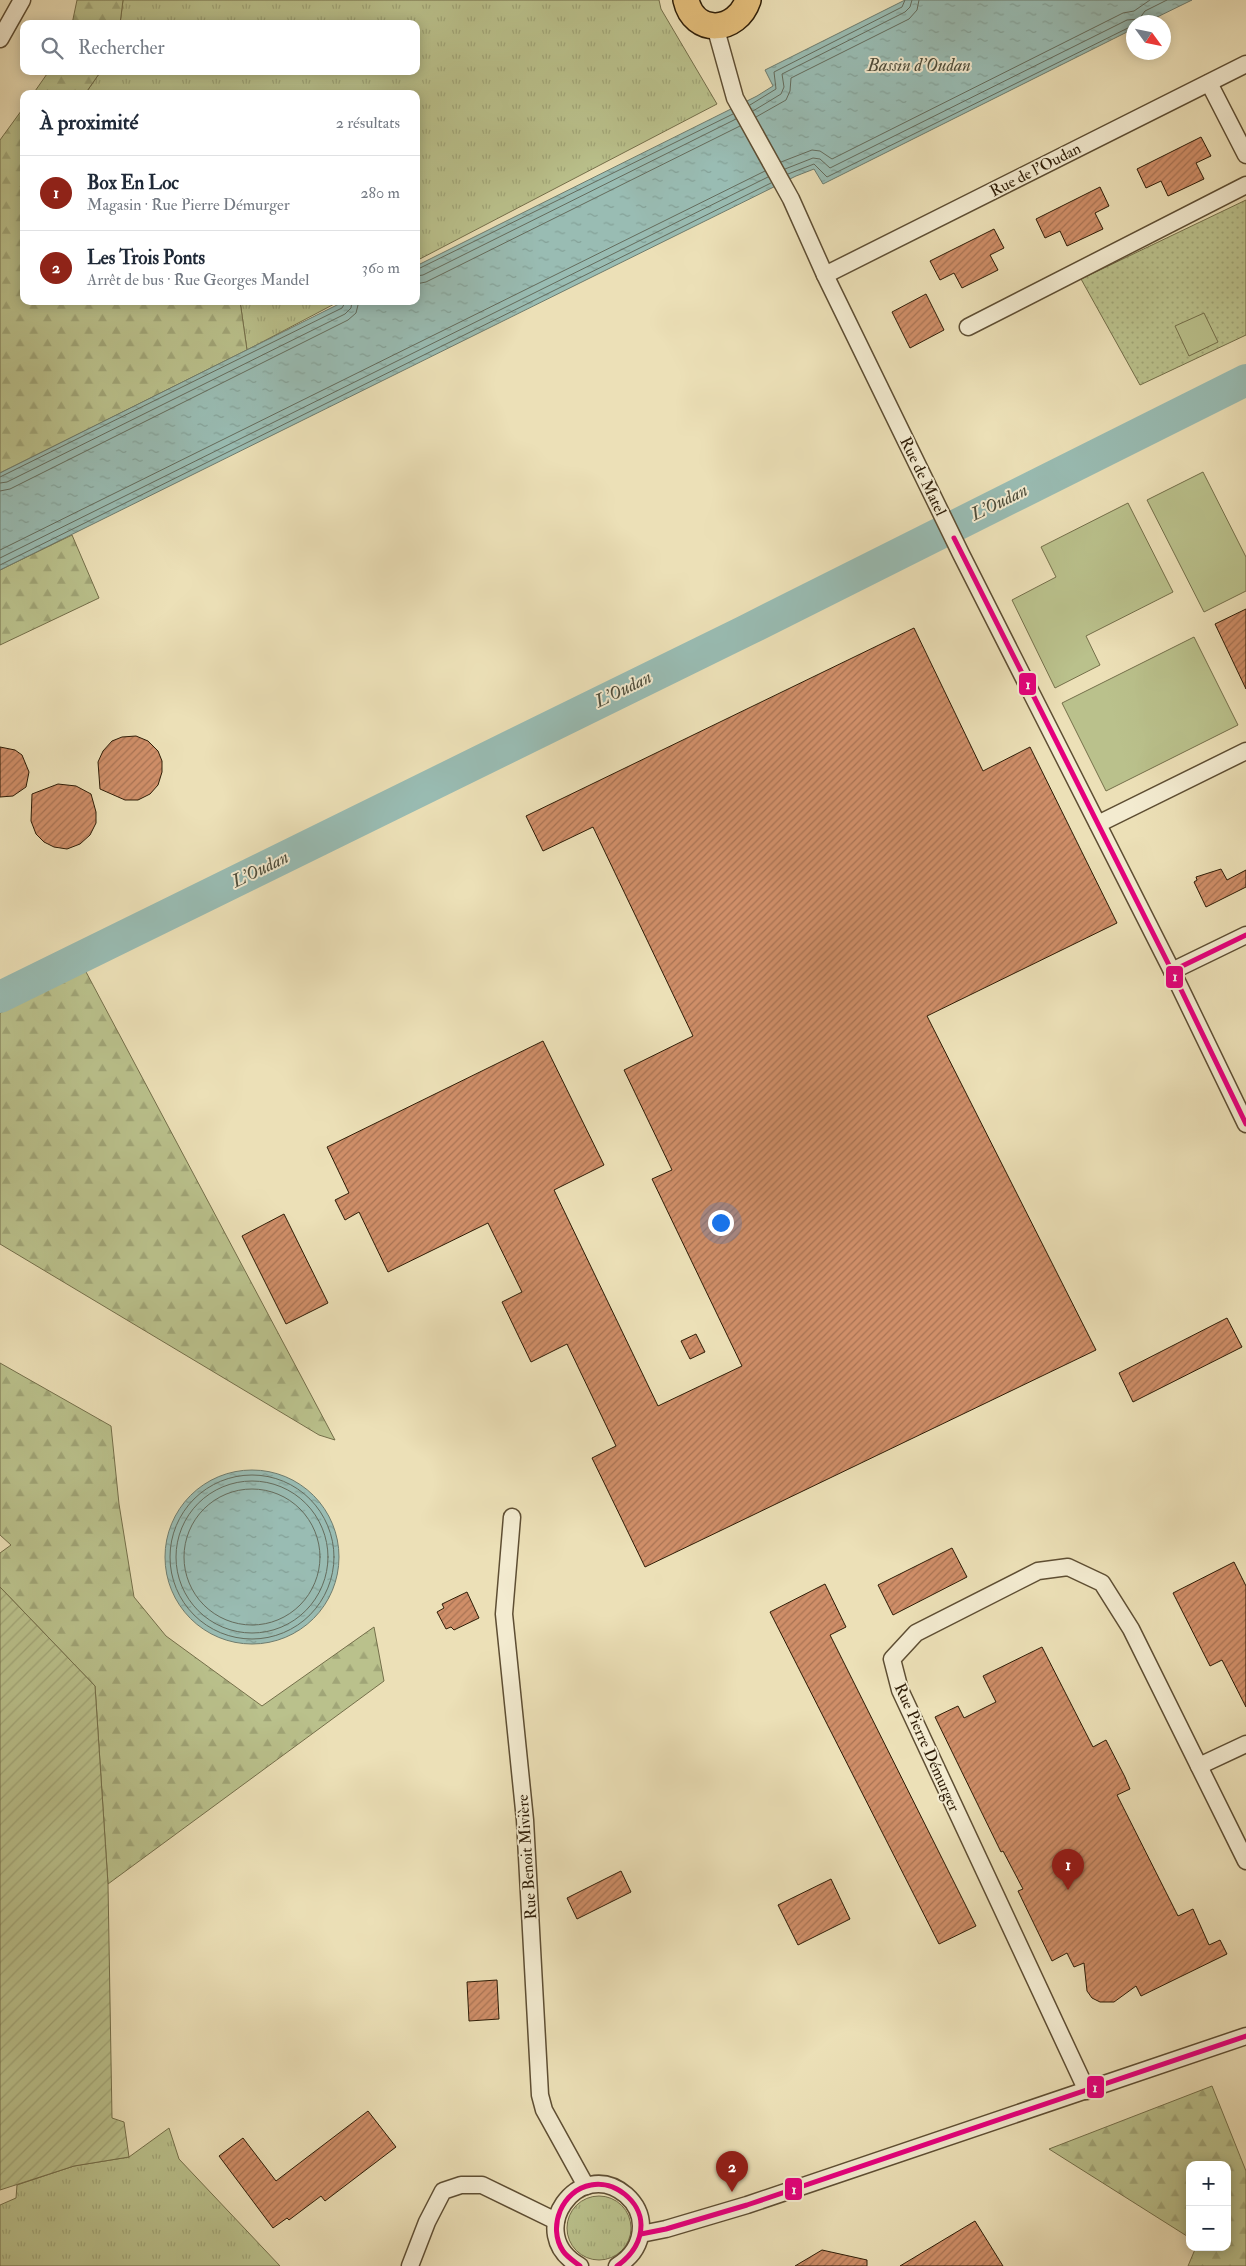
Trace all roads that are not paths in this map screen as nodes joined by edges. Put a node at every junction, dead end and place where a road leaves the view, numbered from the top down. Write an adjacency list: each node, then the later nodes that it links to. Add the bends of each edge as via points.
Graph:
1 (22, 0): 5 (street)
2 (686, 0): 4 (main road, via 688,10 699,22)
3 (748, 0): 4 (main road, via 742,15 730,24)
4 (715, 26): 10 (street, Rue de Matel, via 735,98 791,199)
5 (0, 38)
6 (1246, 64): 7 (street, Rue de l'Oudan)
7 (1208, 83): 8 (street); 10 (street, Rue de l'Oudan)
8 (1246, 155)
9 (1246, 186): 11 (street)
10 (825, 275): 13 (street, Rue de Matel)
11 (968, 328)
12 (1246, 751): 13 (street)
13 (1098, 824): 15 (street, Rue de Matel)
14 (1246, 935): 15 (street)
15 (1172, 971): 16 (street, Rue de Matel)
16 (1246, 1124)
17 (512, 1517): 23 (street, Rue Benoit Mivière, via 504,1614 525,1820 540,2094 544,2110)
18 (1246, 1744): 19 (street)
19 (1200, 1766): 20 (street, Rue Pierre Démurger); 22 (street, Rue Pierre Démurger, via 1131,1629 1102,1584 1068,1567 1038,1571 916,1633 892,1658 900,1690)
20 (1246, 1861)
21 (1246, 2036): 22 (street)
22 (1087, 2091): 25 (street, via 747,2205)
23 (586, 2186): 24 (street, via 566,2200); 25 (street, via 610,2186 622,2191 639,2216)
24 (556, 2221): 26 (street, via 482,2185 461,2185 444,2191 427,2222); 27 (street, via 556,2236 562,2250)
25 (641, 2234): 28 (street, via 636,2248)
26 (410, 2266)
27 (580, 2266)
28 (617, 2266)

